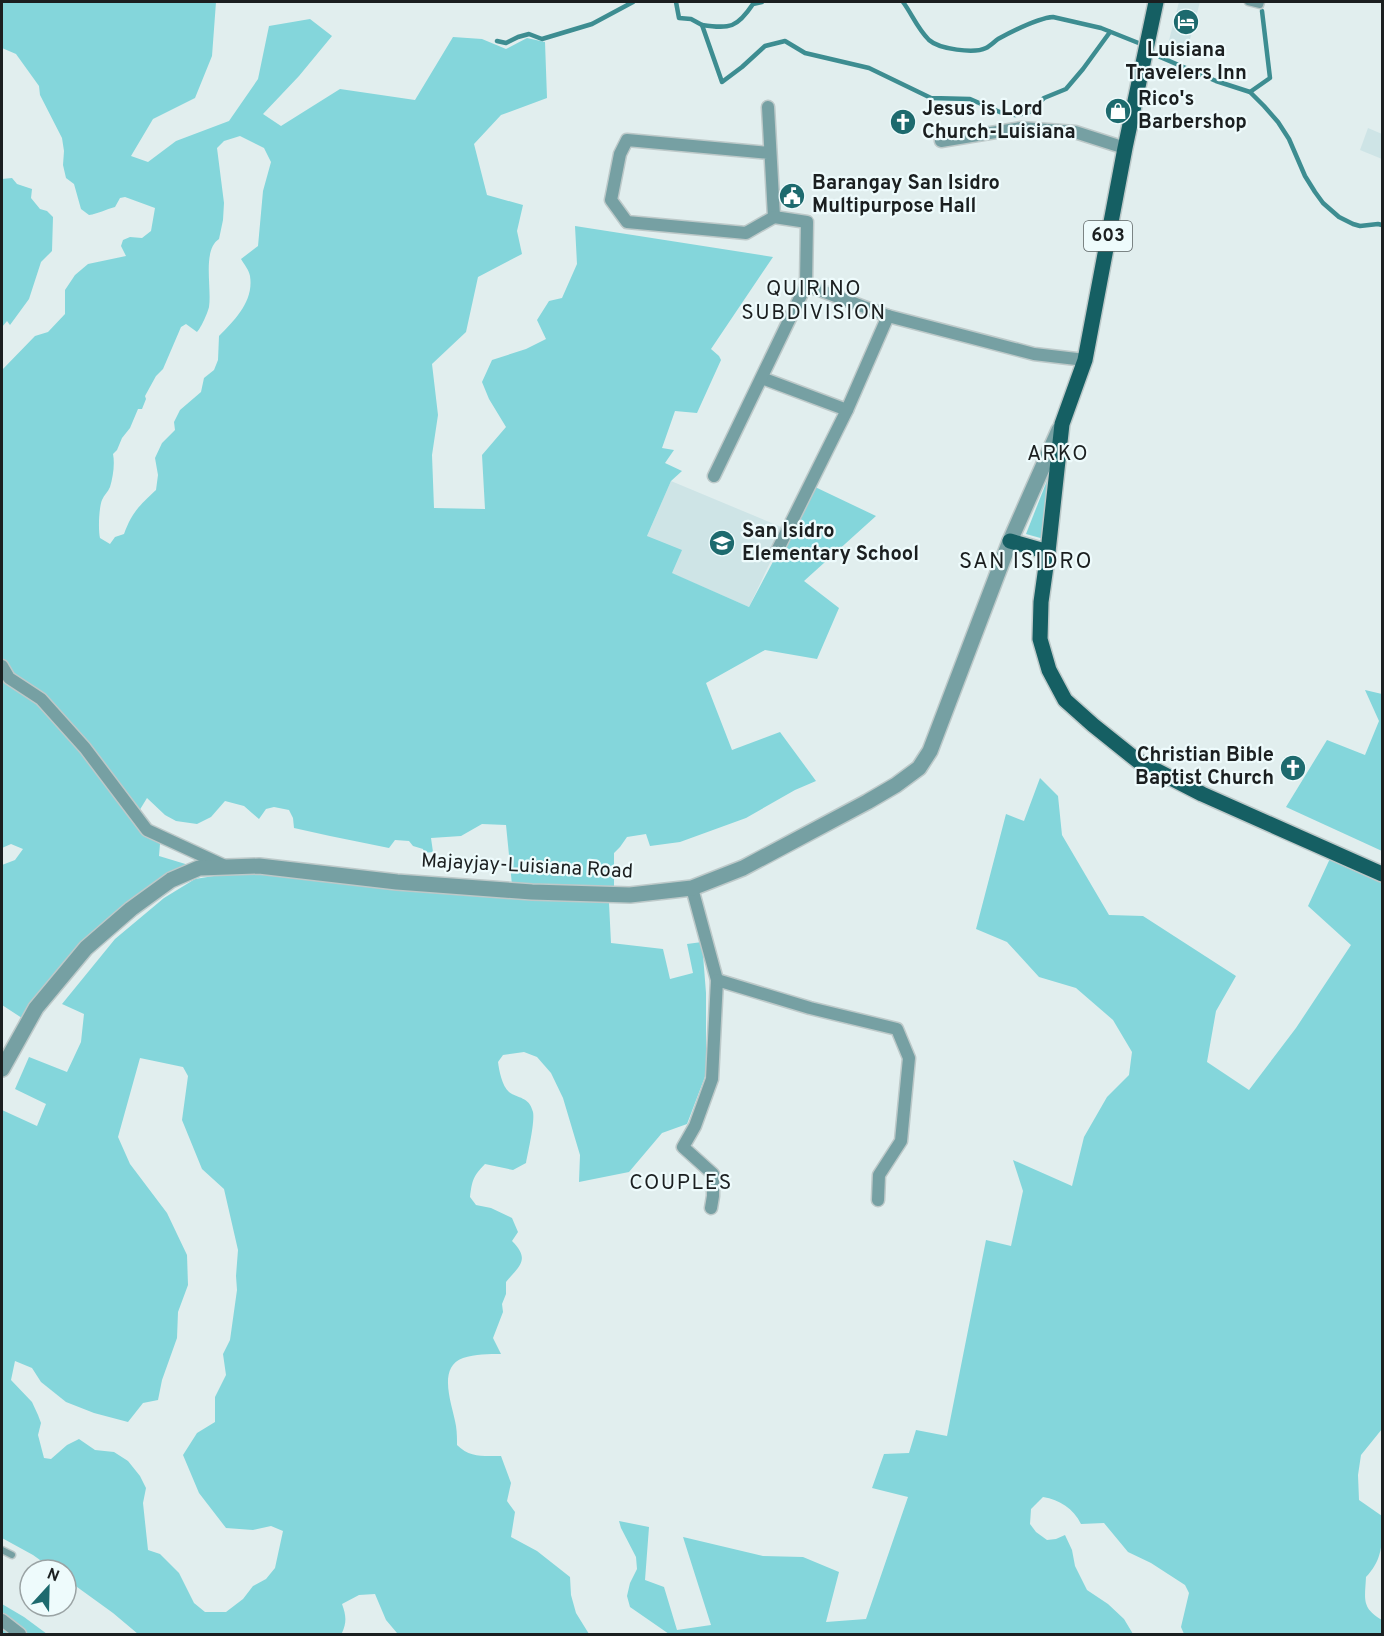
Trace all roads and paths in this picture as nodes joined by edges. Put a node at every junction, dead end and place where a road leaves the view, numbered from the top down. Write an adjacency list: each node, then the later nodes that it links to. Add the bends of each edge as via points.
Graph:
1 (1156, 2): 6 (main road, 603)
2 (1248, 2): 3 (lane)
3 (1261, 2)
4 (768, 107): 7 (street)
5 (941, 141): 6 (street, via 1021,128 1075,132)
6 (1125, 148): 11 (main road, 603)
7 (770, 153): 8 (street); 8 (street, via 627,140 610,200 627,222 746,233)
8 (774, 217): 9 (street, via 807,222)
9 (806, 285): 10 (street); 12 (street)
10 (888, 316): 11 (street, via 1034,354); 13 (street)
11 (1085, 360): 14 (main road, 603)
12 (762, 378): 13 (street); 15 (street)
13 (847, 410): 18 (street)
14 (1062, 424): 16 (street, Majayjay-Luisiana Road); 17 (main road, 603)
15 (714, 476)
16 (1010, 541): 17 (main road); 22 (street, Majayjay-Luisiana Road, via 930,751 919,768 848,813 742,868)
17 (1048, 552): 21 (main road, 603, via 1040,639 1049,670 1065,700 1138,761 1202,794)
18 (776, 553)
19 (2, 666): 20 (street, via 9,678 41,699 85,748 147,830)
20 (228, 867): 22 (street, Majayjay-Luisiana Road, via 259,866 532,892 630,895); 24 (street, Majayjay-Luisiana Road, via 199,868 171,880 86,948 36,1008)
21 (1383, 874)
22 (692, 888): 23 (street)
23 (717, 980): 25 (street, via 897,1029 909,1058 902,1141 879,1175); 26 (street, via 712,1079 683,1147 713,1174)
24 (2, 1069)
25 (878, 1200)
26 (711, 1208)
27 (2, 1550): 28 (lane)
28 (12, 1555)
29 (2, 1620): 30 (street)
30 (20, 1635)

